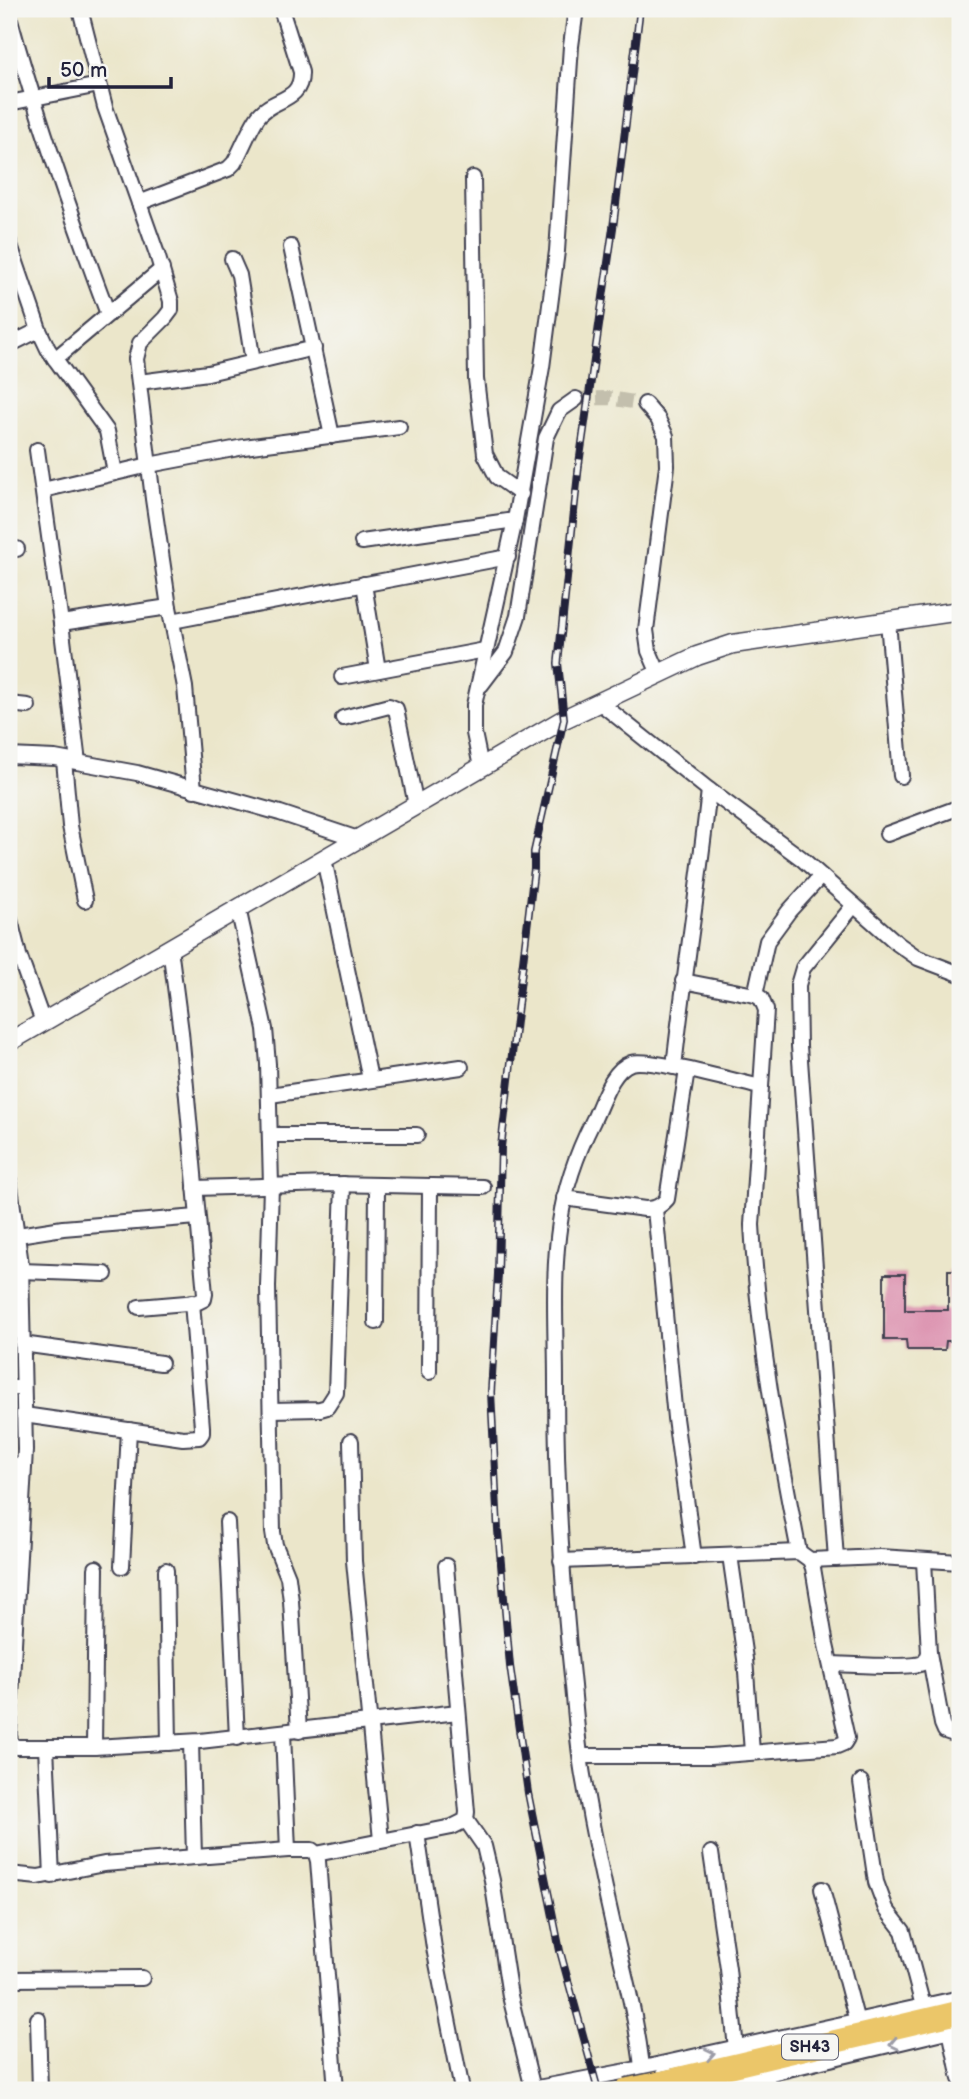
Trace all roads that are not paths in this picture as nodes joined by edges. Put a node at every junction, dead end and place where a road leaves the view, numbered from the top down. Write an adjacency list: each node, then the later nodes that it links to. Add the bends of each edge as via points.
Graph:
1 (80, 9): 5 (street)
2 (281, 9): 9 (street, via 301,72 297,90 258,116 228,169)
3 (576, 9): 30 (street, via 557,251)
4 (9, 16): 6 (street)
5 (99, 85): 6 (street); 9 (street)
6 (32, 98): 7 (street); 15 (street)
7 (9, 103)
8 (473, 178): 30 (street, via 476,379 485,454 497,477)
9 (139, 203): 13 (street)
10 (9, 242): 14 (street)
11 (291, 247): 18 (street)
12 (232, 259): 20 (street, via 239,275)
13 (162, 270): 15 (street); 21 (street, via 171,310 136,352)
14 (16, 284): 16 (street)
15 (108, 314): 19 (street)
16 (39, 330): 17 (street); 19 (street)
17 (9, 345)
18 (314, 348): 20 (street); 25 (street)
19 (55, 359): 28 (street, via 107,431)
20 (253, 362): 21 (street)
21 (139, 382): 27 (street)
22 (576, 399): 43 (street, via 559,411 546,438 518,616 506,652)
23 (645, 404): 41 (street, via 666,436 667,466 646,630)
24 (399, 427): 25 (street)
25 (332, 436): 27 (street)
26 (37, 450): 29 (street)
27 (149, 464): 28 (street); 36 (street)
28 (115, 473): 29 (street)
29 (43, 490): 38 (street)
30 (520, 494): 31 (street)
31 (515, 520): 32 (street); 33 (street)
32 (362, 542)
33 (508, 557): 34 (street); 39 (street)
34 (364, 584): 36 (street); 40 (street)
35 (960, 611): 37 (street)
36 (170, 614): 38 (street); 52 (street, via 185,687)
37 (888, 621): 41 (street, via 733,643); 51 (street)
38 (61, 623): 49 (street)
39 (485, 650): 40 (street); 43 (street)
40 (378, 670): 42 (street)
41 (659, 674): 44 (street)
42 (342, 677)
43 (478, 688): 50 (street, via 474,733)
44 (599, 702): 50 (street); 53 (street)
45 (9, 704): 46 (street)
46 (28, 706)
47 (344, 718): 54 (street, via 389,706 396,709)
48 (9, 756): 49 (street)
49 (71, 761): 52 (street); 60 (street, via 70,826)
50 (481, 767): 54 (street)
51 (901, 776)
52 (194, 790): 57 (street)
53 (709, 790): 59 (street); 66 (street)
54 (416, 805): 57 (street)
55 (960, 807): 56 (street)
56 (887, 834)
57 (358, 839): 58 (street)
58 (324, 859): 62 (street); 72 (street)
59 (821, 876): 61 (street); 67 (street, via 767,941)
60 (85, 900)
61 (854, 905): 65 (street, via 918,958); 108 (street, via 803,968 798,985)
62 (238, 908): 64 (street); 74 (street, via 265,1029)
63 (9, 916): 68 (street)
64 (170, 948): 68 (street); 83 (street)
65 (960, 974)
66 (683, 981): 67 (street); 71 (street)
67 (755, 995): 73 (street, via 766,1010)
68 (43, 1022): 69 (street)
69 (9, 1042)
70 (461, 1067): 72 (street)
71 (681, 1069): 73 (street); 84 (street, via 637,1061 620,1070 577,1153); 85 (street, via 667,1199)
72 (370, 1079): 74 (street)
73 (760, 1087): 106 (street, via 753,1251 768,1373)
74 (270, 1095): 75 (street)
75 (270, 1135): 76 (street); 80 (street)
76 (416, 1135)
77 (9, 1180): 87 (street)
78 (343, 1184): 79 (street); 80 (street); 98 (street, via 336,1393 327,1407)
79 (377, 1185): 81 (street); 93 (street)
80 (271, 1186): 83 (street); 98 (street)
81 (430, 1186): 82 (street); 96 (street)
82 (483, 1187)
83 (195, 1188): 86 (street)
84 (564, 1198): 85 (street); 109 (street, via 555,1283)
85 (655, 1209): 107 (street)
86 (197, 1217): 87 (street); 91 (street, via 205,1294 204,1300)
87 (18, 1235): 88 (street)
88 (21, 1271): 89 (street); 90 (street)
89 (105, 1274)
90 (15, 1291): 94 (street)
91 (192, 1302): 92 (street); 100 (street, via 202,1433 193,1439)
92 (139, 1307)
93 (376, 1322)
94 (22, 1344): 95 (street); 97 (street)
95 (161, 1363)
96 (429, 1372)
97 (16, 1388): 99 (street)
98 (271, 1410): 120 (street, via 273,1532 288,1577)
99 (24, 1415): 100 (street); 103 (street)
100 (129, 1430): 112 (street)
101 (351, 1441): 119 (street, via 354,1561)
102 (9, 1465): 103 (street)
103 (24, 1465): 122 (street)
104 (227, 1522): 124 (street)
105 (730, 1555): 106 (street); 107 (street); 129 (street)
106 (804, 1556): 108 (street); 117 (street)
107 (694, 1557): 109 (street)
108 (836, 1559): 110 (street)
109 (561, 1561): 130 (street)
110 (924, 1561): 111 (street); 116 (street)
111 (960, 1562)
112 (122, 1566)
113 (446, 1566): 118 (street)
114 (96, 1568): 128 (street)
115 (166, 1570): 126 (street)
116 (929, 1653): 117 (street, via 915,1665); 123 (street, via 942,1724 945,1731)
117 (831, 1664): 129 (street, via 847,1738 844,1743)
118 (458, 1712): 119 (street); 132 (street)
119 (369, 1723): 120 (street); 134 (street)
120 (299, 1731): 121 (street)
121 (283, 1733): 124 (street); 135 (street)
122 (9, 1734): 127 (street, via 10,1744 17,1748)
123 (960, 1736)
124 (237, 1738): 125 (street)
125 (191, 1742): 126 (street); 138 (street)
126 (169, 1743): 128 (street)
127 (46, 1747): 128 (street); 140 (street)
128 (94, 1747)
129 (752, 1752): 130 (street)
130 (581, 1756): 152 (street, via 601,1870)
131 (861, 1782): 145 (street, via 876,1882 886,1909 903,1931)
132 (466, 1820): 133 (street); 156 (street, via 484,1846)
133 (417, 1833): 134 (street); 155 (street)
134 (381, 1840): 137 (street)
135 (288, 1850): 137 (street, via 307,1849); 138 (street)
136 (711, 1853): 149 (street)
137 (316, 1854): 154 (street)
138 (194, 1857): 140 (street, via 104,1864)
139 (9, 1874): 140 (street)
140 (52, 1876)
141 (822, 1889): 147 (street)
142 (142, 1978): 143 (street)
143 (9, 1979)
144 (960, 1998): 145 (street)
145 (923, 2006): 147 (street)
146 (38, 2019): 153 (street)
147 (857, 2022): 149 (street)
148 (957, 2024): 150 (street, one-way to 150); 151 (street); 152 (main road, SH43)
149 (736, 2049): 152 (street, one-way to 149)
150 (765, 2074): 158 (street); 159 (street)
151 (960, 2079)
152 (649, 2080): 156 (street); 157 (main road, SH43, bridge)
153 (40, 2090)
154 (336, 2090)
155 (462, 2090)
156 (530, 2090)
157 (626, 2090)
158 (700, 2090)
159 (770, 2090)

